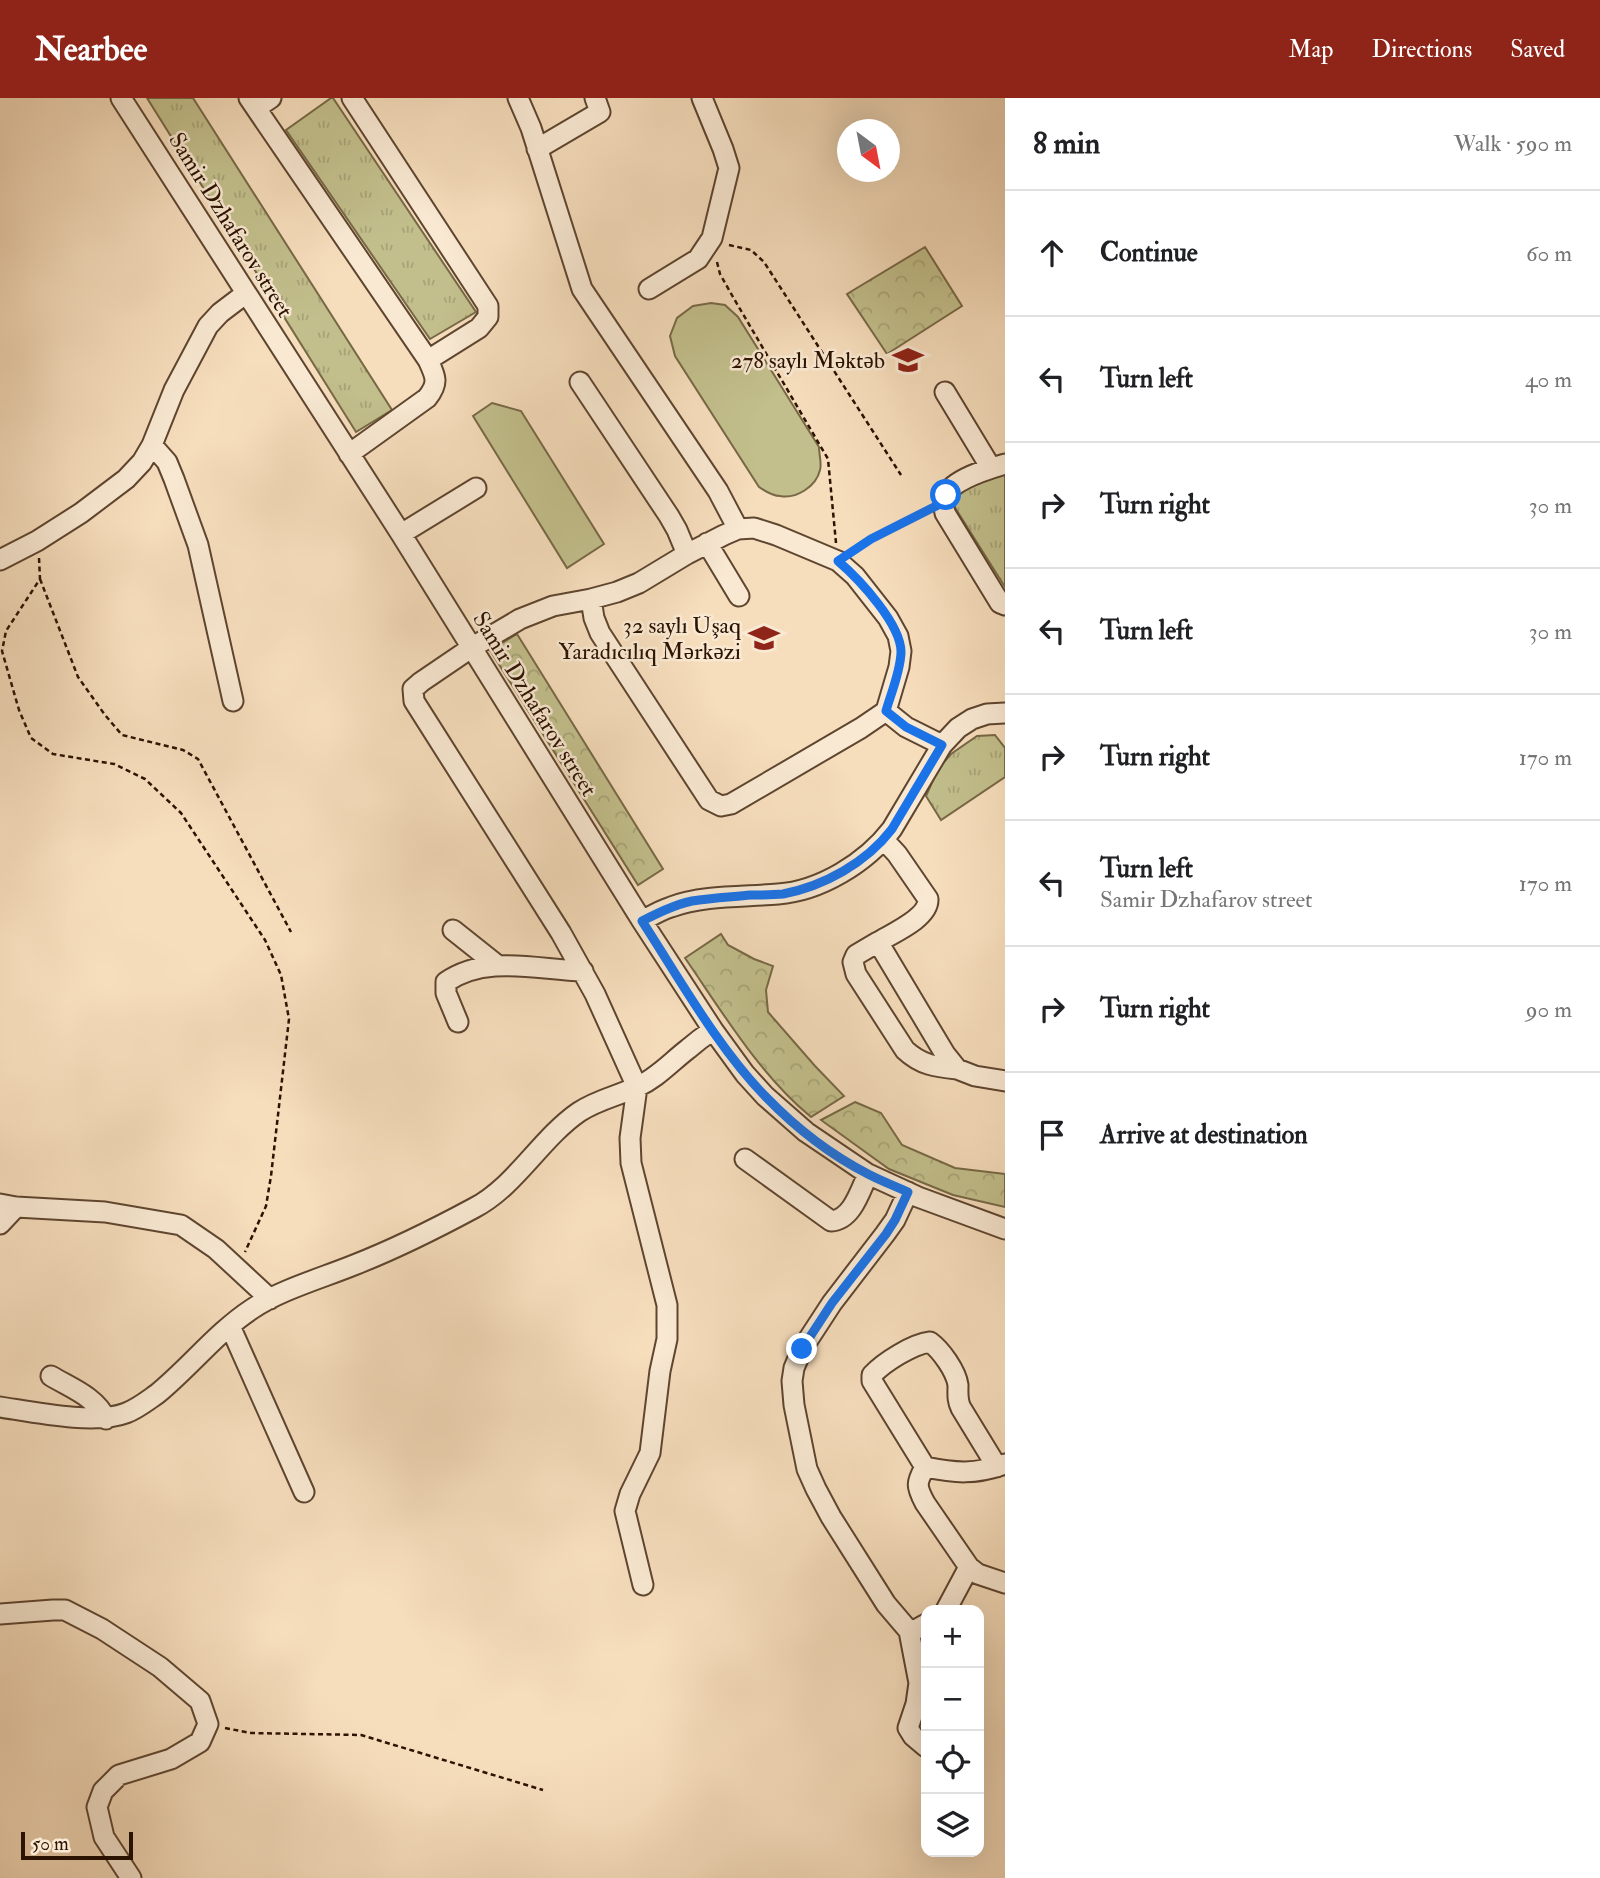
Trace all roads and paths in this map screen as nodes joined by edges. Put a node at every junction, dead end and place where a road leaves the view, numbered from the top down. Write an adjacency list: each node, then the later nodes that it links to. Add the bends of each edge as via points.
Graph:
1 (121, 98): 10 (street, Samir Dzhafarov street)
2 (352, 98): 11 (street, via 488,306 488,317 479,328)
3 (518, 98): 7 (street)
4 (595, 98): 7 (street, via 600,112)
5 (702, 98): 8 (street, via 729,168)
6 (259, 101): 11 (street)
7 (537, 149): 20 (street, via 582,289 718,491)
8 (712, 238): 9 (street, via 698,259); 17 (path, via 751,250 764,262); 26 (path, via 720,274 828,459)
9 (649, 289)
10 (246, 294): 14 (street, via 208,326 174,390); 15 (street, Samir Dzhafarov street)
11 (428, 360): 15 (street, via 436,377 427,398)
12 (580, 382): 24 (street, via 669,516)
13 (945, 392): 16 (street)
14 (152, 445): 22 (street, via 126,479); 32 (street, via 167,462 198,545)
15 (348, 454): 21 (street, Samir Dzhafarov street)
16 (998, 466): 19 (street, via 955,485)
17 (901, 475)
18 (476, 488): 21 (street)
19 (944, 502): 26 (path); 30 (street, via 945,513)
20 (738, 529): 23 (street); 26 (street, via 776,535)
21 (401, 534): 31 (street, Samir Dzhafarov street)
22 (37, 541): 25 (street); 27 (path)
23 (707, 543): 24 (street); 28 (street)
24 (687, 554): 29 (street, via 639,583)
25 (0, 560)
26 (838, 561): 33 (street, via 855,576 898,636 899,667)
27 (40, 579): 39 (path, via 78,677 104,715 122,735 198,758); 54 (path, via 6,631 2,651 32,738 52,754 114,764 145,779 181,813 265,940 281,975 289,1019 267,1206)
28 (739, 596)
29 (591, 599): 31 (street, via 553,606 520,619); 33 (street, via 600,633 709,800 720,806 731,804)
30 (1005, 605)
31 (471, 648): 37 (street, Samir Dzhafarov street); 42 (street, via 421,681 413,689 414,701)
32 (233, 701)
33 (886, 711): 35 (street)
34 (1005, 713): 35 (street, via 972,719)
35 (942, 745): 36 (street)
36 (884, 840): 37 (street, via 847,869 808,887 781,894 692,901); 40 (street, via 929,906 923,915)
37 (642, 921): 44 (street, Samir Dzhafarov street)
38 (453, 930): 41 (street)
39 (291, 932)
40 (878, 942): 45 (street); 45 (street, via 856,955 856,974 905,1050 931,1066)
41 (497, 965): 42 (street); 43 (street, via 455,975 446,982)
42 (583, 971): 47 (street)
43 (458, 1022)
44 (713, 1030): 47 (street); 49 (street, Samir Dzhafarov street, via 745,1074 784,1115)
45 (957, 1069): 46 (street)
46 (1005, 1081)
47 (637, 1087): 55 (street, via 580,1111 502,1189 477,1207); 65 (street, via 631,1163 667,1305 667,1339 650,1453 625,1511)
48 (745, 1159): 49 (street, via 831,1221 847,1215)
49 (868, 1174): 50 (street, Samir Dzhafarov street)
50 (908, 1192): 53 (street, Samir Dzhafarov street); 68 (street, via 886,1234 802,1349 792,1381 807,1469 816,1489 886,1604)
51 (8, 1206): 52 (street); 54 (street, via 105,1212 181,1225)
52 (0, 1224)
53 (1005, 1229)
54 (237, 1268): 55 (street)
55 (270, 1299): 56 (street)
56 (230, 1326): 59 (street, via 144,1404); 62 (street)
57 (51, 1376): 59 (street, via 93,1401)
58 (0, 1407): 59 (street)
59 (106, 1419)
60 (1001, 1465): 61 (street, via 955,1473); 61 (street, via 961,1408 954,1374 930,1342 920,1343 872,1375)
61 (925, 1467): 63 (street, via 917,1481 919,1492)
62 (304, 1492)
63 (970, 1567): 64 (street); 66 (street)
64 (1005, 1583)
65 (643, 1585)
66 (949, 1605)
67 (0, 1614): 69 (street, via 65,1611 102,1629 201,1701)
68 (917, 1628): 70 (street, via 919,1683 908,1728)
69 (208, 1724): 71 (path, via 251,1733 361,1735); 72 (street, via 200,1742 171,1759 120,1775 103,1791 97,1807 104,1837)
70 (921, 1743)
71 (543, 1790)
72 (131, 1878)

